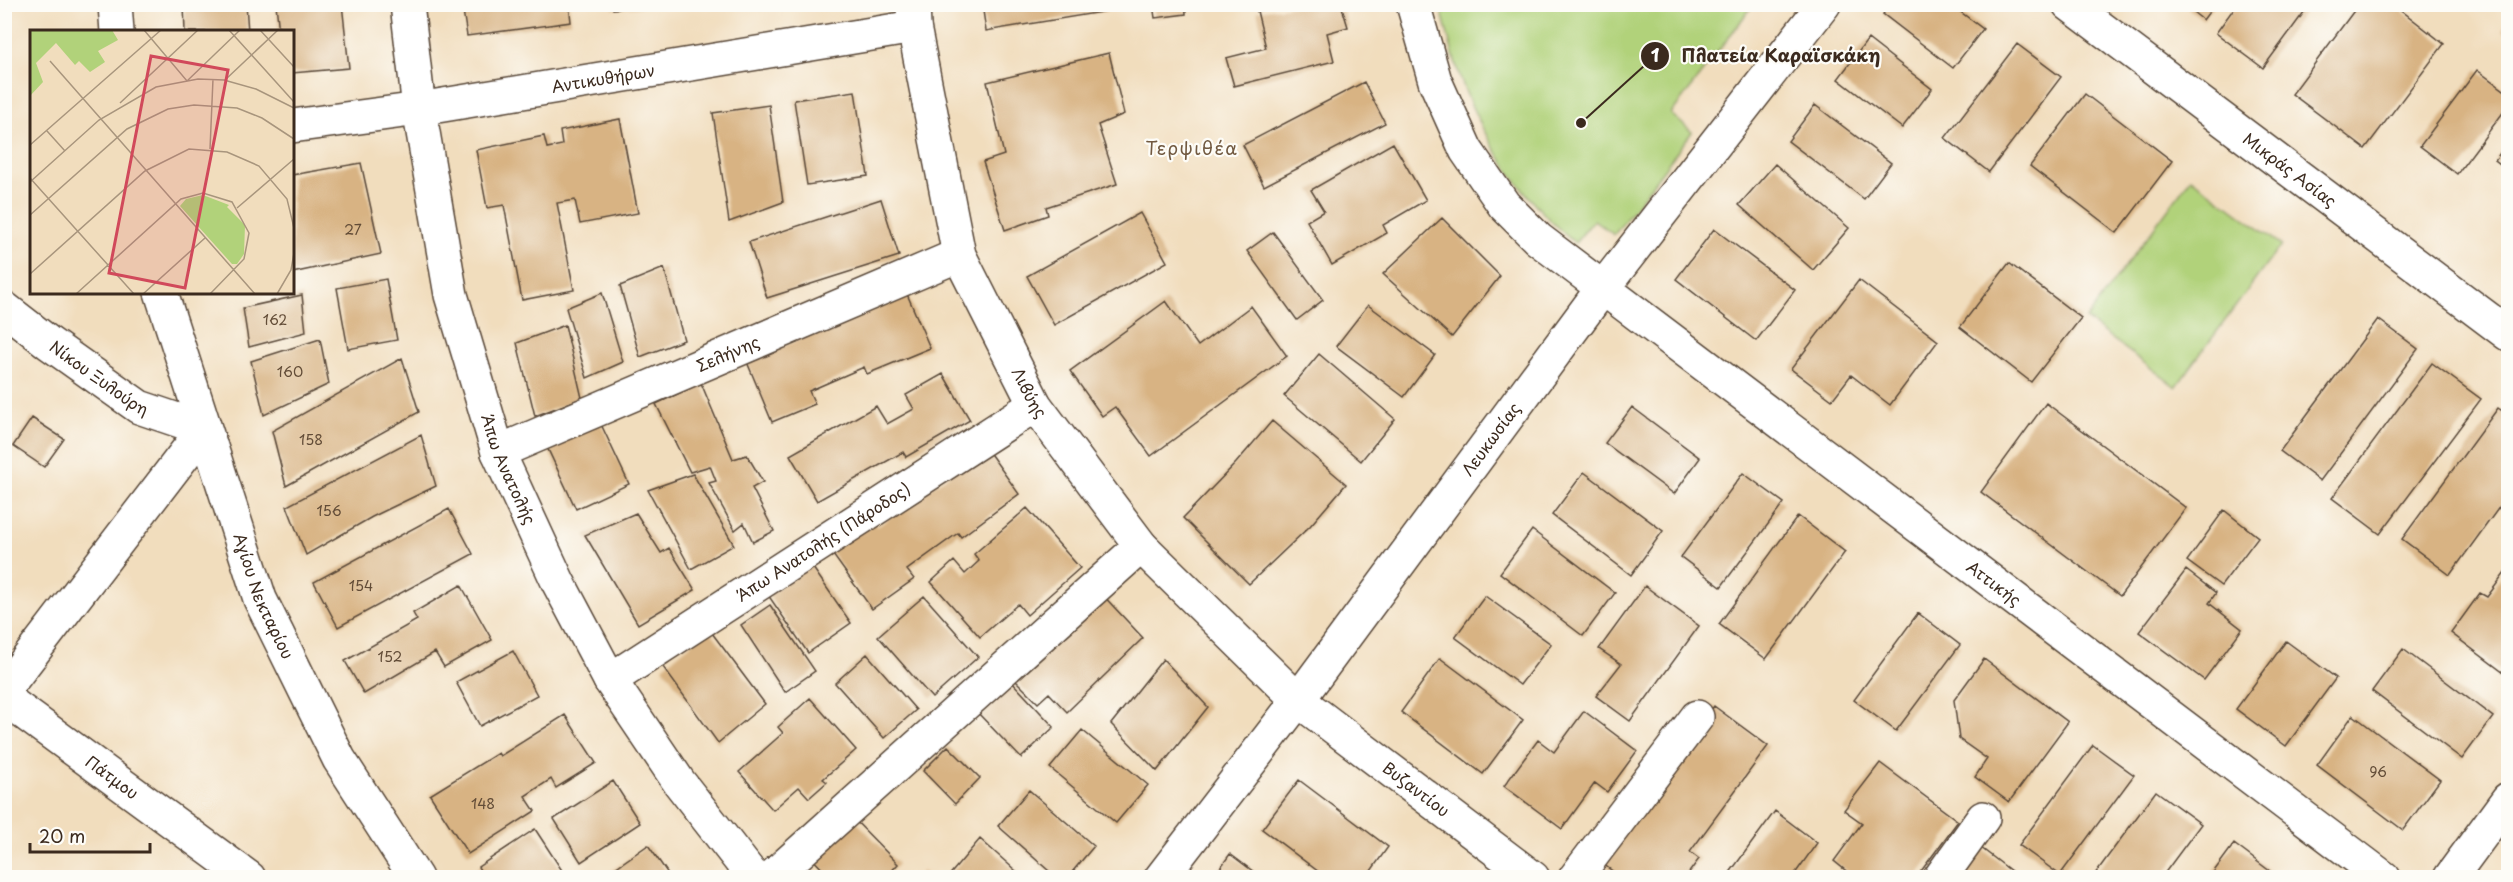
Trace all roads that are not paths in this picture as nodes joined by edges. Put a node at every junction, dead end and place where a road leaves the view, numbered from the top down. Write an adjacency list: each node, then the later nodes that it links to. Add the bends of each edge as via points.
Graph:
1 (407, 4): 6 (street, Άπω Ανατολής)
2 (1413, 4): 9 (street, Αττικής, via 1435,81 1466,150 1524,225)
3 (1824, 4): 9 (street, Λευκωσίας)
4 (2069, 4): 12 (street, Μικράς Ασίας)
5 (913, 16): 6 (street, Αντικυθήρων); 8 (street, Λιβύης)
6 (419, 109): 7 (street, Αντικυθήρων); 15 (street, Άπω Ανατολής, via 451,295)
7 (294, 126)
8 (959, 255): 13 (street, Λιβύης); 15 (street, Σελήνης)
9 (1602, 289): 20 (street, Λευκωσίας); 32 (street, Αττικής)
10 (162, 294): 14 (street, Αγίου Νεκταρίου)
11 (4, 308): 14 (street, Νίκου Ξυλούρη, via 139,406)
12 (2508, 334)
13 (1035, 405): 16 (street, Λιβύης); 17 (street, Άπω Ανατολής (Πάροδος))
14 (204, 429): 18 (street); 25 (street, Αγίου Νεκταρίου, via 260,599 339,759)
15 (498, 452): 17 (street, Άπω Ανατολής, via 558,582)
16 (1141, 546): 20 (street, Λιβύης); 27 (street)
17 (610, 680): 26 (street, Άπω Ανατολής, via 679,782)
18 (4, 690)
19 (4, 698): 24 (street, Πάτμου)
20 (1298, 700): 28 (street, Λευκωσίας); 29 (street, Βυζαντίου)
21 (1697, 717): 30 (street)
22 (2508, 799): 33 (street)
23 (1983, 818): 31 (street)
24 (249, 878)
25 (416, 878)
26 (754, 878)
27 (771, 878)
28 (1161, 878)
29 (1533, 878)
30 (1575, 878)
31 (1940, 878)
32 (2384, 878)
33 (2450, 878)

